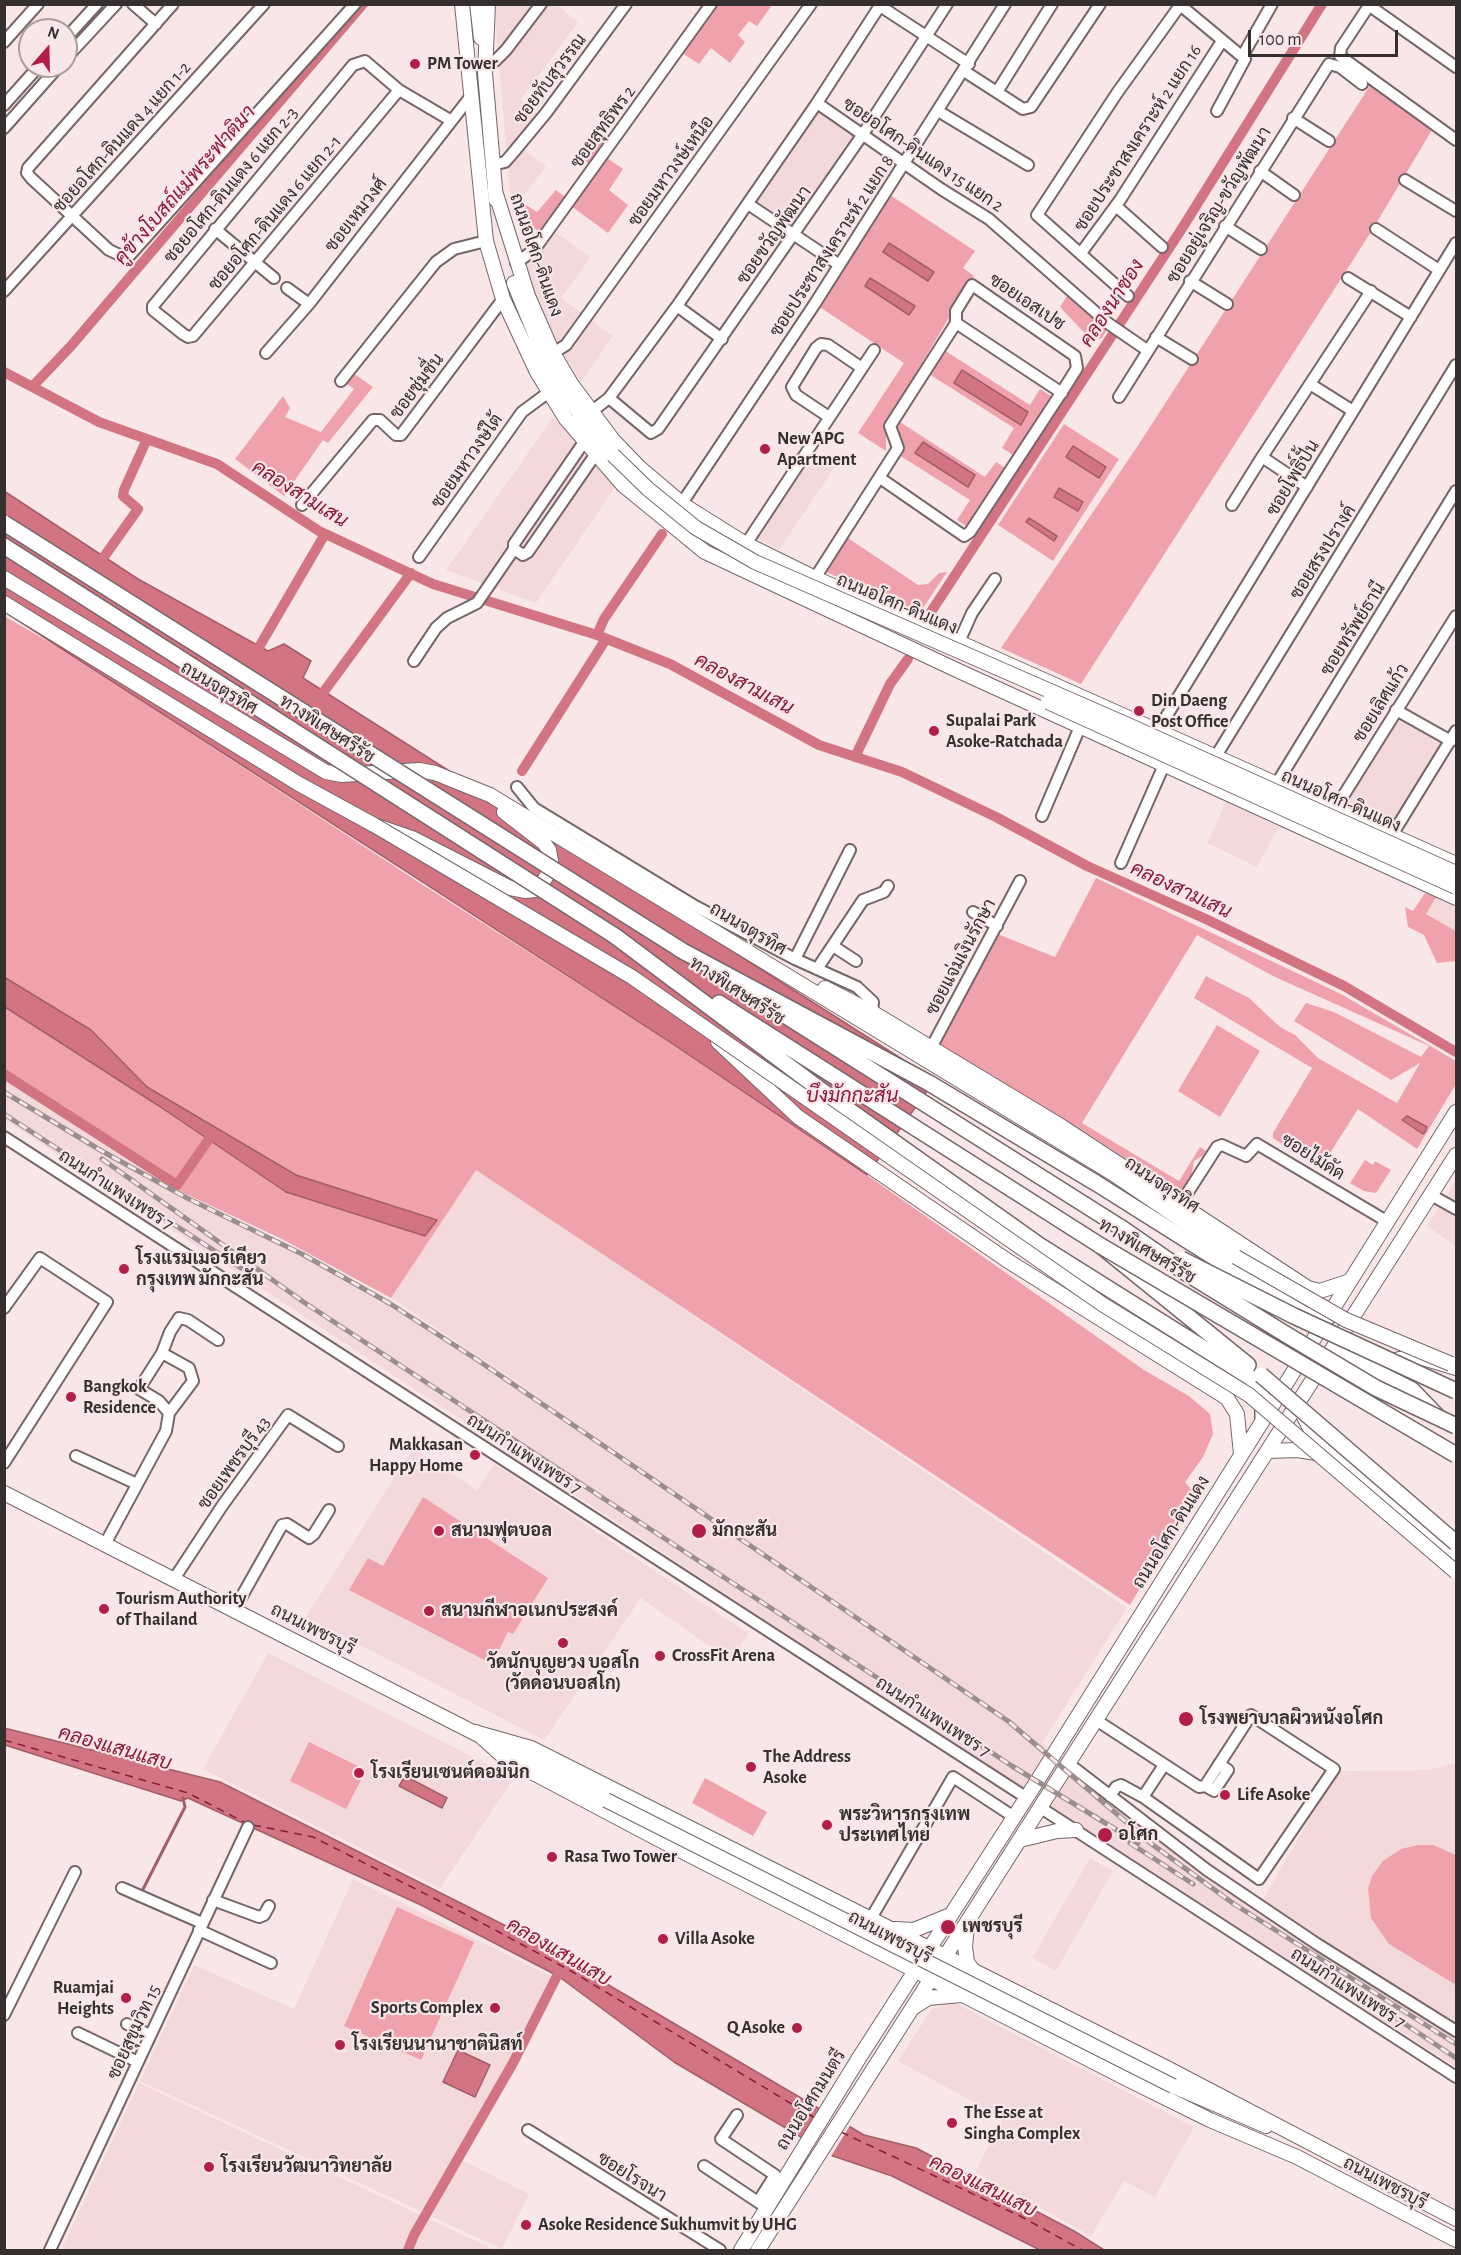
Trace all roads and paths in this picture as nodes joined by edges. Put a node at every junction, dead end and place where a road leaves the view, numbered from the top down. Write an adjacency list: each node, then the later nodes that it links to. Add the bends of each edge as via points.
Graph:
1 (38, 4): 27 (street)
2 (97, 4): 24 (street)
3 (116, 4): 28 (street)
4 (133, 4): 23 (street)
5 (173, 4): 23 (street)
6 (264, 4): 59 (street, ซอยอโศก-ดินแดง 4 แยก 1-2)
7 (355, 4): 59 (street, via 130,255 116,255)
8 (462, 4): 38 (main road, ถนนอโศก-ดินแดง)
9 (477, 4): 30 (main road)
10 (488, 4): 30 (main road, ถนนอโศก-ดินแดง)
11 (541, 4): 30 (street, via 506,51)
12 (626, 4): 50 (street, ซอยทับสุวรรณ, via 546,114 505,162)
13 (711, 4): 70 (street, ซอยสุทธิพร 2, via 534,250)
14 (811, 4): 92 (street, ซอยมหาวงษ์เหนือ, via 566,345)
15 (947, 4): 25 (street, ซอยขวัญพัฒนา)
16 (1005, 4): 31 (street, ซอยประชาสงเคราะห์ 2 แยก 8)
17 (1052, 4): 37 (street)
18 (1100, 4): 37 (street, via 1031,107 1023,109)
19 (1272, 4): 29 (street)
20 (881, 5): 25 (street); 39 (street)
21 (1180, 5): 26 (street); 68 (street, via 1037,215)
22 (1369, 5): 32 (street); 47 (street, via 1341,48 1340,56)
23 (156, 24): 59 (street, via 28,168 31,178)
24 (78, 25)
25 (927, 36): 31 (street); 46 (street, ซอยขวัญพัฒนา)
26 (1222, 41): 29 (street); 57 (street, ซอยประชาสงเคราะห์ 2 แยก 16)
27 (4, 42)
28 (78, 45)
29 (1243, 55): 42 (street, via 1244,65)
30 (485, 66): 50 (main road, ถนนอโศก-ดินแดง)
31 (966, 67): 37 (street); 41 (street, ซอยประชาสงเคราะห์ 2 แยก 8)
32 (1456, 67)
33 (28, 78): 40 (street)
34 (48, 78): 45 (street)
35 (1362, 84): 43 (street, ซอยอยู่เจริญ-ขวัญพัฒนา, via 1329,64)
36 (399, 90): 44 (street); 61 (street, ซอยอโศก-ดินแดง 6 แยก 2-3, via 364,61 353,65); 69 (street, ซอยอโศก-ดินแดง 6 แยก 2-1)
37 (997, 92)
38 (471, 96): 44 (street, ซอยเหมวงศ์); 64 (main road, ถนนอโศก-ดินแดง)
39 (818, 103): 46 (street, ซอยอโศก-ดินแดง 15 แยก 2); 56 (street)
40 (4, 105)
41 (938, 111): 49 (street, ซอยประชาสงเคราะห์ 2 แยก 8); 51 (street)
42 (1217, 111)
43 (1293, 118): 48 (street); 52 (street, ซอยอยู่เจริญ-ขวัญพัฒนา)
44 (450, 120): 81 (street, ซอยเหมวงศ์)
45 (4, 129)
46 (863, 135): 49 (street, ซอยอโศก-ดินแดง 15 แยก 2); 63 (street, ซอยขวัญพัฒนา)
47 (1456, 140)
48 (1329, 141)
49 (904, 164): 71 (street, ซอยประชาสงเคราะห์ 2 แยก 8); 90 (street, ซอยอโศก-ดินแดง 15 แยก 2, via 989,219 1109,324)
50 (492, 165): 54 (main road, ถนนอโศก-ดินแดง)
51 (1028, 165)
52 (1260, 171): 55 (street); 60 (street, ซอยอยู่เจริญ-ขวัญพัฒนา)
53 (1405, 180): 58 (street)
54 (495, 191): 70 (main road, ถนนอโศก-ดินแดง); 147 (main road, ถนนอโศก-ดินแดง, bridge, via 509,267 534,338 568,399 613,455 696,528 755,562)
55 (1294, 195)
56 (748, 204): 63 (street); 83 (street)
57 (1116, 206): 66 (street); 68 (street, ซอยประชาสงเคราะห์ 2 แยก 16)
58 (1456, 211)
59 (73, 216): 77 (street, ซอยอโศก-ดินแดง 4 แยก 1-2)
60 (1226, 226): 67 (street); 75 (street, ซอยอยู่เจริญ-ขวัญพัฒนา)
61 (215, 229): 69 (street); 86 (street, ซอยอโศก-ดินแดง 6 แยก 2-3, via 153,306)
62 (1376, 229): 72 (street)
63 (795, 234): 71 (street); 88 (street, ซอยขวัญพัฒนา)
64 (486, 241): 80 (main road, ถนนอโศก-ดินแดง); 96 (street, via 454,249 436,262)
65 (1456, 243): 72 (street, ซอยโพธิ์ปั้น)
66 (1162, 247)
67 (1261, 249)
68 (1081, 253): 79 (street)
69 (255, 262): 73 (street); 86 (street, ซอยอโศก-ดินแดง 6 แยก 2-1, via 193,336 188,337)
70 (516, 263): 92 (main road, ถนนอโศก-ดินแดง)
71 (838, 264): 111 (street, ซอยประชาสงเคราะห์ 2 แยก 8)
72 (1439, 270): 84 (street, ซอยโพธิ์ปั้น)
73 (274, 278)
74 (1348, 278): 78 (street)
75 (1190, 281): 82 (street); 87 (street, ซอยอยู่เจริญ-ขวัญพัฒนา)
76 (287, 288): 81 (street)
77 (4, 291)
78 (1371, 291): 84 (street); 97 (street)
79 (1128, 296)
80 (503, 299): 98 (main road, ถนนอโศก-ดินแดง); 112 (street, ซอยชุ่มชื่น, via 401,435 380,420 373,420)
81 (309, 304): 91 (street, ซอยเหมวงศ์)
82 (1227, 304)
83 (676, 306): 88 (street); 101 (street)
84 (1410, 317): 102 (street, ซอยโพธิ์ปั้น)
85 (956, 323): 99 (street); 99 (street, ซอยเอสเปซ, via 956,311 972,285 978,288 1075,356 1077,368); 108 (street, ซอยเอสเปซ, via 890,426 898,448)
86 (170, 324)
87 (1156, 337): 90 (street, ซอยอยู่เจริญ-ขวัญพัฒนา); 93 (street)
88 (722, 339): 101 (street, ซอยขวัญพัฒนา, via 655,432 651,433)
89 (874, 350): 95 (street)
90 (1147, 350): 100 (street, ซอยอยู่เจริญ-ขวัญพัฒนา)
91 (266, 353)
92 (553, 353): 103 (main road, ถนนอโศก-ดินแดง)
93 (1192, 359)
94 (1456, 365): 131 (street, ซอยสรงปรางค์)
95 (862, 368): 104 (street); 104 (street, via 828,345 816,348 792,387 796,395)
96 (341, 381)
97 (1310, 384): 102 (street); 107 (street)
98 (549, 392): 105 (main road, ถนนอโศก-ดินแดง); 118 (street, ซอยมหาวงษ์ใต้, via 522,412)
99 (1062, 393): 108 (street, ซอยเอสเปซ, via 964,536)
100 (1119, 397)
101 (609, 398): 103 (street)
102 (1353, 411): 109 (street, ซอยโพธิ์ปั้น)
103 (591, 412): 111 (main road, ถนนอโศก-ดินแดง, via 639,468)
104 (829, 417): 115 (street)
105 (584, 442): 106 (main road, ถนนอโศก-ดินแดง); 117 (street)
106 (595, 455): 117 (street, via 528,552 523,555); 124 (main road, ถนนอโศก-ดินแดง, via 623,485 705,552)
107 (1262, 458): 109 (street); 113 (street)
108 (880, 477): 119 (street, ซอยเอสเปซ)
109 (1307, 487): 129 (street, ซอยโพธิ์ปั้น)
110 (1456, 491): 133 (street, ซอยทรัพย์ธานี)
111 (682, 503): 115 (main road, ถนนอโศก-ดินแดง)
112 (302, 505)
113 (1232, 505)
114 (4, 523): 156 (highway, ทางพิเศษศรีรัช, bridge)
115 (746, 544): 119 (main road, ถนนอโศก-ดินแดง)
116 (4, 546): 154 (highway, ทางพิเศษศรีรัช, bridge)
117 (514, 549): 126 (street, via 477,603 436,628)
118 (418, 557)
119 (815, 578): 125 (main road, ถนนอโศก-ดินแดง)
120 (4, 579): 135 (main road, ถนนจตุรทิศ, bridge, via 326,772 342,775 419,770)
121 (995, 579): 125 (street, via 972,613)
122 (4, 603): 141 (main road, via 298,784)
123 (1456, 616): 127 (street, ซอยเลิศแก้ว)
124 (870, 630): 128 (main road, ถนนอโศก-ดินแดง); 150 (main road, ถนนอโศก-ดินแดง, bridge, via 962,663)
125 (959, 642): 129 (main road, ถนนอโศก-ดินแดง)
126 (414, 661)
127 (1396, 710): 130 (street); 137 (street, ซอยเลิศแก้ว)
128 (1080, 727): 132 (main road, ถนนอโศก-ดินแดง); 138 (street)
129 (1158, 730): 131 (main road, ถนนอโศก-ดินแดง)
130 (1454, 736): 142 (street)
131 (1215, 756): 133 (main road, ถนนอโศก-ดินแดง)
132 (1164, 765): 139 (main road, ถนนอโศก-ดินแดง); 145 (street)
133 (1277, 783): 136 (main road, ถนนอโศก-ดินแดง)
134 (517, 787): 157 (street, via 534,808 695,906)
135 (478, 789): 141 (main road, bridge, via 549,850 552,867 535,890 510,888 412,838); 158 (main road, ถนนจตุรทิศ)
136 (1298, 793): 137 (main road, ถนนอโศก-ดินแดง); 139 (main road)
137 (1335, 809): 140 (main road, ถนนอโศก-ดินแดง)
138 (1042, 816)
139 (1285, 819): 143 (main road, ถนนอโศก-ดินแดง)
140 (1358, 820): 142 (main road, ถนนอโศก-ดินแดง); 143 (main road)
141 (374, 825): 162 (main road, bridge, via 632,977)
142 (1392, 835): 146 (main road, ถนนอโศก-ดินแดง)
143 (1345, 847): 151 (main road, ถนนอโศก-ดินแดง)
144 (850, 850): 157 (street)
145 (1121, 863)
146 (1456, 864)
147 (1456, 873)
148 (1020, 881): 153 (street, ซอยแจ่มเงินรักษา)
149 (888, 886): 155 (street, via 884,892 863,900)
150 (1456, 887)
151 (1456, 898)
152 (973, 912): 153 (street)
153 (997, 926): 163 (street, ซอยแจ่มเงินรักษา)
154 (615, 936): 172 (highway, ทางพิเศษศรีรัช); 184 (highway, via 818,1088 1039,1245 1251,1378 1263,1395)
155 (833, 946): 159 (street); 160 (street)
156 (679, 949): 171 (highway, ทางพิเศษศรีรัช); 175 (highway, via 911,1073 1304,1314)
157 (795, 959): 160 (street)
158 (766, 961): 161 (main road); 179 (main road, ถนนจตุรทิศ, bridge, via 1112,1173 1236,1257 1346,1320)
159 (856, 961)
160 (817, 969): 161 (street, via 857,987 873,1002)
161 (872, 1012): 163 (main road)
162 (704, 1029): 189 (main road, bridge, via 798,1117 1008,1261 1227,1398 1237,1414); 200 (main road, bridge, via 1102,1304 1250,1395)
163 (931, 1048): 168 (main road)
164 (1456, 1112): 170 (main road, ถนนอโศก-ดินแดง)
165 (4, 1137): 209 (street, ถนนกำแพงเพชร 7)
166 (1456, 1155): 167 (main road)
167 (1431, 1195): 169 (street); 176 (main road)
168 (1181, 1203): 170 (street, ซอยไม้ดัด, via 1217,1147 1222,1145 1246,1156 1257,1144); 173 (main road, via 1308,1288 1320,1291)
169 (1456, 1209)
170 (1388, 1222): 173 (main road, ถนนอโศก-ดินแดง)
171 (1120, 1227): 181 (highway, bridge, via 1294,1316); 185 (highway, ทางพิเศษศรีรัช, bridge, via 1306,1347 1376,1388)
172 (1101, 1246): 190 (highway, ทางพิเศษศรีรัช, bridge); 197 (highway, bridge, via 1286,1396)
173 (1350, 1281): 175 (main road, ถนนอโศก-ดินแดง)
174 (4, 1308): 193 (street, via 40,1258 107,1302)
175 (1329, 1316): 184 (main road, ถนนอโศก-ดินแดง)
176 (1343, 1332): 180 (main road, via 1341,1344 1346,1356); 182 (main road)
177 (219, 1340): 178 (street, via 179,1318)
178 (162, 1353): 183 (street, via 139,1389 159,1401); 183 (street, via 189,1368 193,1381)
179 (1456, 1367): 180 (main road, ถนนจตุรทิศ, via 1423,1358 1391,1361)
180 (1371, 1369): 186 (highway, via 1412,1390)
181 (1456, 1391)
182 (1298, 1404): 188 (main road); 192 (main road, via 1314,1436)
183 (169, 1413): 194 (street, via 166,1431)
184 (1263, 1418): 189 (main road, ถนนอโศก-ดินแดง)
185 (1456, 1426)
186 (1456, 1431)
187 (338, 1446): 201 (street, ซอยเพชรบุรี 43, via 288,1415)
188 (1268, 1451): 192 (main road, via 1298,1450); 203 (main road)
189 (1241, 1454): 209 (main road, ถนนอโศก-ดินแดง)
190 (1456, 1455)
191 (76, 1456): 194 (street)
192 (1336, 1456): 199 (main road)
193 (4, 1463)
194 (137, 1484): 198 (street)
195 (4, 1492): 198 (main road, ถนนเพชรบุรี)
196 (329, 1510): 202 (street, via 309,1538 282,1525)
197 (1456, 1543)
198 (105, 1544): 201 (main road, ถนนเพชรบุรี)
199 (1456, 1558)
200 (1456, 1572)
201 (174, 1579): 202 (main road, ถนนเพชรบุรี)
202 (234, 1610): 204 (main road, ถนนเพชรบุรี)
203 (1096, 1720): 205 (main road); 206 (street)
204 (476, 1732): 217 (main road, ถนนเพชรบุรี, via 531,1748); 222 (main road, ถนนเพชรบุรี, via 505,1758 532,1773); 246 (main road, ถนนเพชรบุรี, bridge)
205 (1069, 1764): 207 (street, ถนนกำแพงเพชร 7); 210 (main road)
206 (1164, 1765): 208 (street); 208 (street, via 1199,1787 1205,1786 1251,1715 1334,1769 1259,1879)
207 (1110, 1796): 208 (street, via 1121,1785); 240 (street, ถนนกำแพงเพชร 7, via 1207,1870)
208 (1143, 1797)
209 (1026, 1798): 211 (main road, ถนนอโศก-ดินแดง)
210 (1041, 1808): 213 (street, ถนนกำแพงเพชร 7); 214 (main road)
211 (1014, 1817): 221 (main road, ถนนอโศก-ดินแดง); 223 (street, via 953,1777)
212 (248, 1827): 218 (street, ซอยสุขุมวิท 15)
213 (1076, 1830): 214 (main road); 244 (street, ถนนกำแพงเพชร 7)
214 (1020, 1840): 220 (main road)
215 (75, 1872): 237 (street)
216 (122, 1888): 224 (street)
217 (832, 1899): 222 (main road, via 836,1905 832,1917); 223 (main road, ถนนเพชรบุรี)
218 (213, 1900): 219 (street, via 259,1917); 224 (street, ซอยสุขุมวิท 15)
219 (269, 1906)
220 (974, 1910): 228 (main road); 231 (main road, via 966,1927 965,1947 967,1962)
221 (951, 1914): 225 (main road, via 914,1930); 226 (main road, ถนนอโศก-ดินแดง)
222 (818, 1920): 227 (main road, ถนนเพชรบุรี)
223 (870, 1920): 225 (main road, ถนนเพชรบุรี)
224 (201, 1927): 229 (street); 242 (street, ซอยสุขุมวิท 15)
225 (890, 1929): 226 (main road, ถนนเพชรบุรี)
226 (928, 1949): 228 (main road, ถนนเพชรบุรี); 230 (main road, ถนนอโศก-ดินแดง)
227 (878, 1950): 230 (main road, ถนนเพชรบุรี); 234 (main road, via 897,1969)
228 (944, 1958): 231 (main road, ถนนเพชรบุรี); 232 (main road)
229 (271, 1963)
230 (916, 1970): 232 (main road, ถนนเพชรบุรี); 234 (main road, ถนนอโศกมนตรี)
231 (974, 1972): 235 (main road, ถนนเพชรบุรี)
232 (932, 1979): 233 (main road, ถนนเพชรบุรี); 236 (main road, ถนนอโศกมนตรี)
233 (963, 1995): 236 (main road, via 928,1998); 239 (main road, ถนนเพชรบุรี)
234 (898, 1997): 251 (main road, ถนนอโศกมนตรี, via 775,2193)
235 (1043, 2007): 239 (main road, via 1034,2008 1028,2016); 248 (main road, ถนนเพชรบุรี)
236 (911, 2009): 257 (main road, ถนนอโศกมนตรี)
237 (4, 2015)
238 (127, 2024): 242 (street)
239 (1032, 2030): 249 (main road, ถนนเพชรบุรี, via 1210,2120)
240 (1456, 2031)
241 (78, 2033): 243 (street)
242 (150, 2035): 243 (street, ซอยสุขุมวิท 15)
243 (138, 2062): 254 (street, ซอยสุขุมวิท 15)
244 (1456, 2077)
245 (737, 2115): 251 (street, via 722,2139 775,2175)
246 (1243, 2118): 248 (main road, ถนนเพชรบุรี); 249 (main road, ถนนเพชรบุรี)
247 (528, 2130): 255 (street, ซอยโรจนา)
248 (1305, 2139): 252 (main road, ถนนเพชรบุรี)
249 (1297, 2157): 253 (main road, ถนนเพชรบุรี)
250 (704, 2166): 251 (street)
251 (763, 2205): 256 (main road, ถนนอโศกมนตรี)
252 (1456, 2219)
253 (1456, 2240)
254 (50, 2250)
255 (720, 2250)
256 (741, 2250)
257 (758, 2250)

